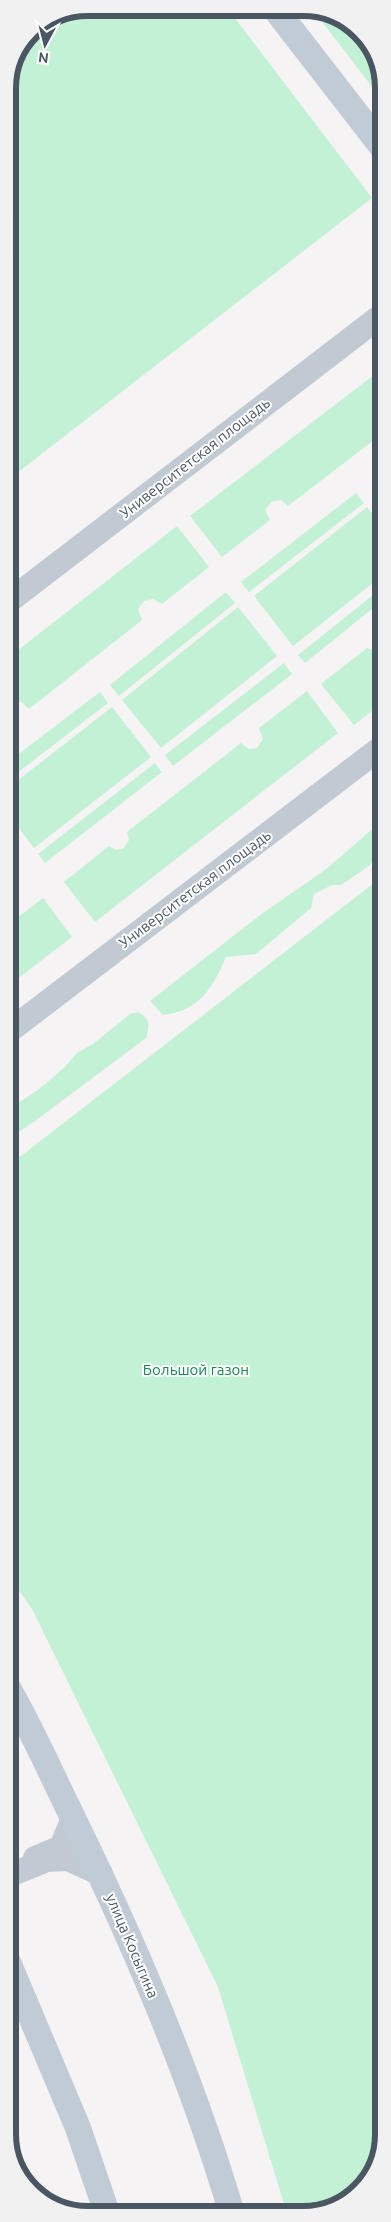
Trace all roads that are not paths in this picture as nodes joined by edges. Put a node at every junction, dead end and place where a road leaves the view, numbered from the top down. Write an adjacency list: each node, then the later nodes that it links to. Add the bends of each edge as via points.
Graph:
1 (281, 16): 2 (main road)
2 (375, 138)
3 (375, 320): 4 (street, Университетская площадь)
4 (16, 596)
5 (375, 752): 6 (street, Университетская площадь)
6 (16, 1026)
7 (16, 1702): 8 (main road, улица Косыгина)
8 (73, 1818): 9 (street, via 61,1847); 11 (main road, улица Косыгина)
9 (16, 1866)
10 (16, 1873): 11 (street, via 47,1860 68,1859)
11 (101, 1874): 14 (main road, улица Косыгина, via 176,2049)
12 (16, 1981): 13 (main road, via 78,2128)
13 (105, 2206)
14 (229, 2206)

